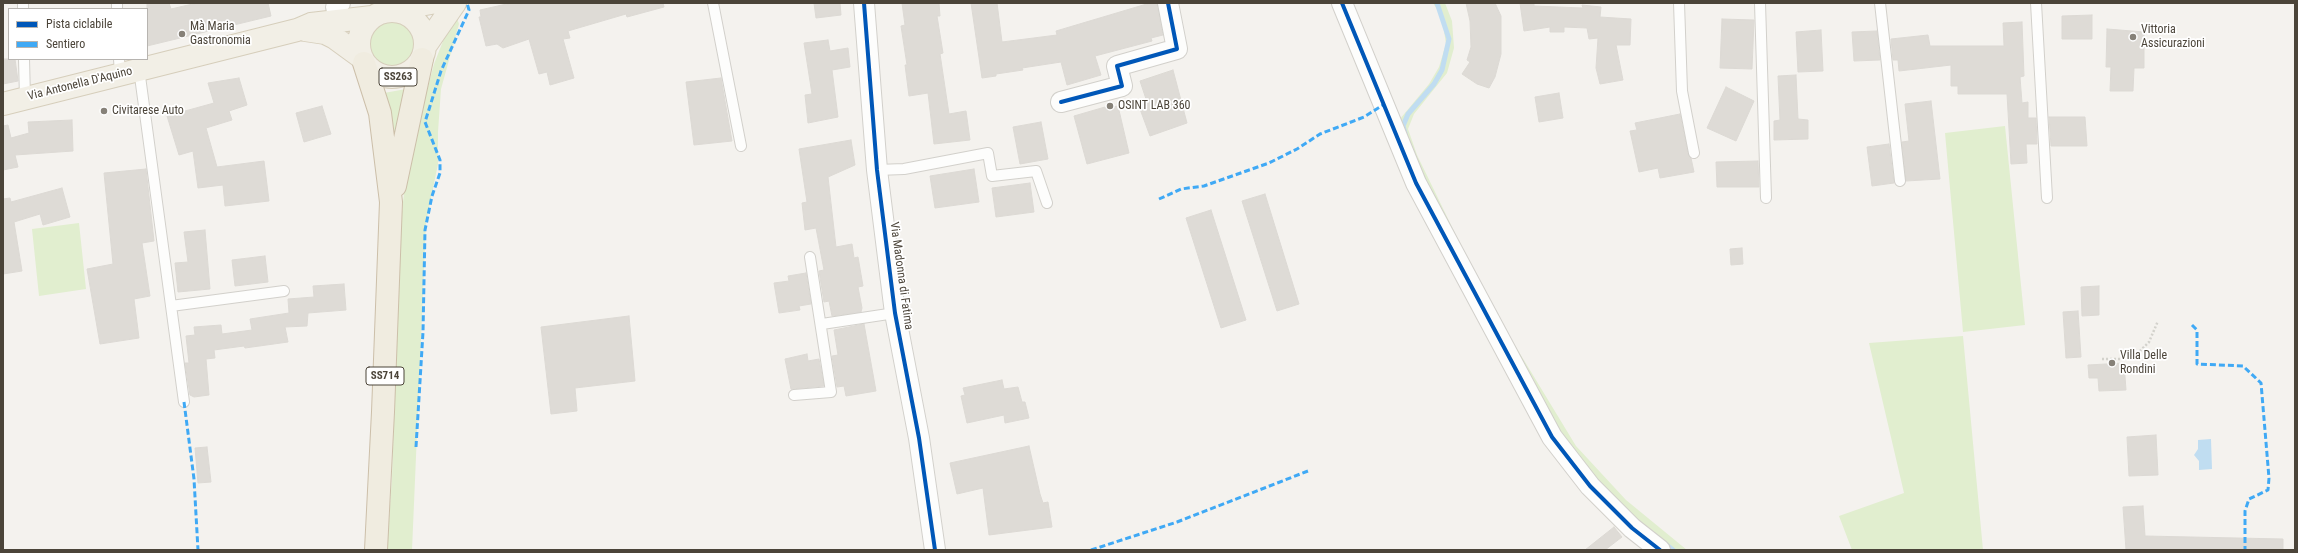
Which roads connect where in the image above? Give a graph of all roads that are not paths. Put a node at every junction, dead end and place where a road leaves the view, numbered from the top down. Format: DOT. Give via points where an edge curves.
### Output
graph roads {
  1 [pos="431,3"];
  2 [pos="455,3"];
  3 [pos="713,3"];
  4 [pos="864,3"];
  5 [pos="1168,3"];
  6 [pos="1342,3"];
  7 [pos="1679,3"];
  8 [pos="1760,3"];
  9 [pos="1880,3"];
  10 [pos="2036,3"];
  11 [pos="393,10"];
  12 [pos="372,17"];
  13 [pos="298,30"];
  14 [pos="424,52"];
  15 [pos="24,60"];
  16 [pos="363,60"];
  17 [pos="126,67"];
  18 [pos="25,98"];
  19 [pos="1061,102"];
  20 [pos="3,104"];
  21 [pos="741,146"];
  22 [pos="1694,153"];
  23 [pos="877,170"];
  24 [pos="1900,181"];
  25 [pos="1766,198"];
  26 [pos="2047,198"];
  27 [pos="391,202"];
  28 [pos="1047,203"];
  29 [pos="810,257"];
  30 [pos="284,291"];
  31 [pos="171,306"];
  32 [pos="895,313"];
  33 [pos="822,324"];
  34 [pos="794,395"];
  35 [pos="184,402"];
  36 [pos="376,550"];
  37 [pos="934,550"];
  38 [pos="1660,550"];
  1 -- 11 [label="main road, SS263"];
  2 -- 14 [label="main road, SS263"];
  3 -- 21 [label="lane"];
  4 -- 23 [label="street, Via Madonna di Fatima"];
  5 -- 19 [label="street" via="1177,49 1116,66 1122,86"];
  6 -- 38 [label="street" via="1416,184 1552,437 1590,486 1632,528"];
  7 -- 22 [label="lane" via="1682,91"];
  8 -- 25 [label="lane"];
  9 -- 24 [label="lane"];
  10 -- 26 [label="lane"];
  11 -- 12 [label="main road, SS263"];
  11 -- 14 [label="main road" via="412,17 424,34"];
  12 -- 13 [label="main road, Via Antonella D'Aquino / SS263" via="311,24"];
  12 -- 16 [label="main road" via="358,41"];
  13 -- 16 [label="main road, Via Antonella D'Aquino / SS263" via="325,33"];
  13 -- 17 [label="main road, Via Antonella D'Aquino / SS263"];
  14 -- 16 [label="main road, SS263" via="409,73 399,77 380,75"];
  14 -- 27 [label="highway, SS714"];
  15 -- 18 [label="lane"];
  16 -- 27 [label="highway, SS714" via="380,113"];
  17 -- 18 [label="main road, Via Antonella D'Aquino / SS263"];
  17 -- 31 [label="lane"];
  18 -- 20 [label="main road, Via Antonella D'Aquino / SS263"];
  23 -- 28 [label="lane" via="904,169 988,153 992,176 1036,172"];
  23 -- 32 [label="street, Via Madonna di Fatima"];
  27 -- 36 [label="highway, SS714" via="384,412"];
  29 -- 33 [label="lane"];
  30 -- 31 [label="lane"];
  31 -- 35 [label="lane"];
  32 -- 33 [label="lane"];
  32 -- 37 [label="street, Via Madonna di Fatima" via="919,438"];
  33 -- 34 [label="lane" via="830,392"];
}
